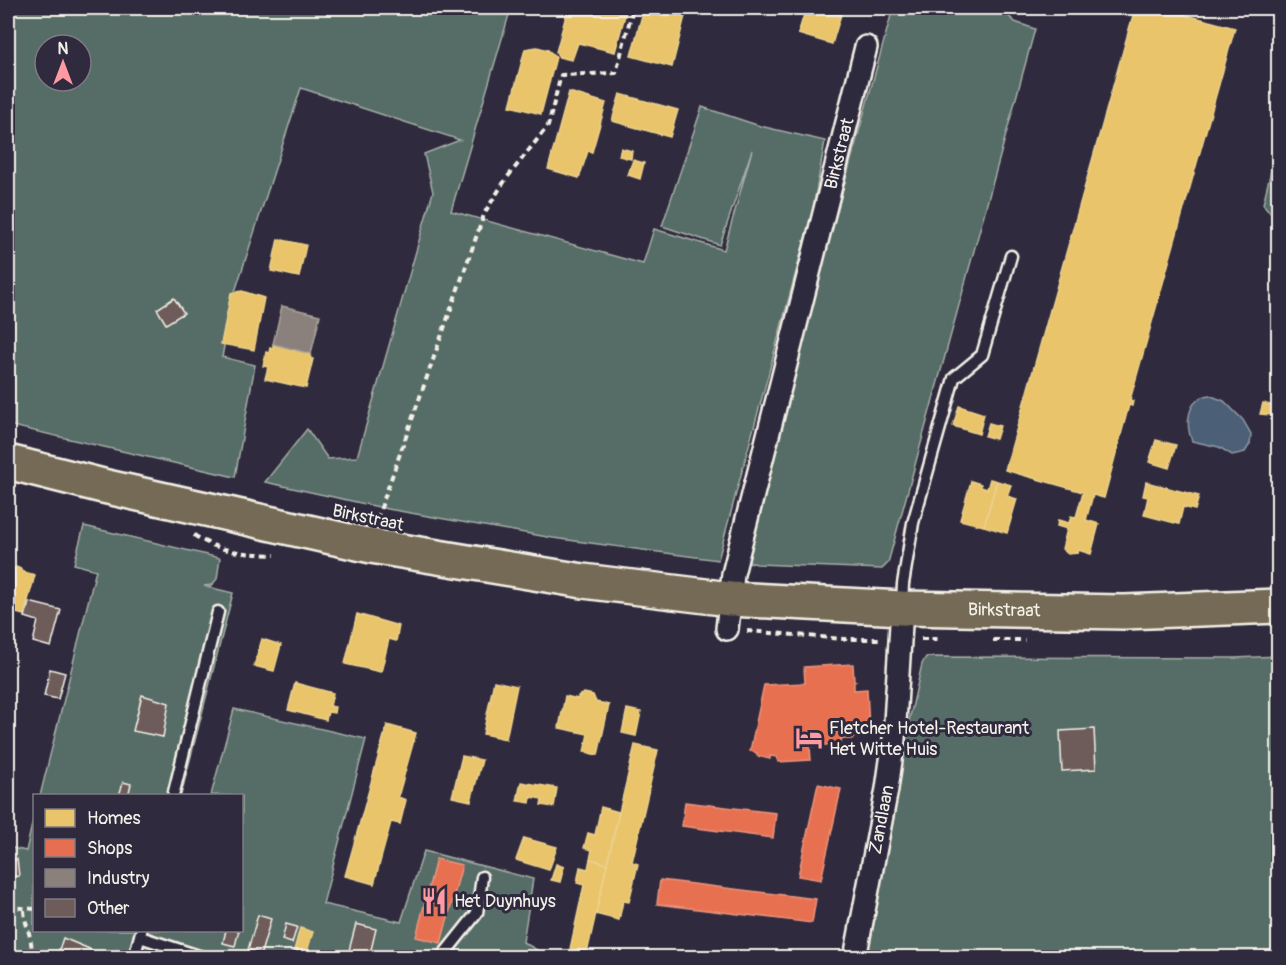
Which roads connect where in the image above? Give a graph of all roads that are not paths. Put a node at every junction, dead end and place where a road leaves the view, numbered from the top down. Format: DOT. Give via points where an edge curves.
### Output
graph roads {
  1 [pos="866,47"];
  2 [pos="1011,256"];
  3 [pos="8,462"];
  4 [pos="1278,606"];
  5 [pos="902,608"];
  6 [pos="218,612"];
  7 [pos="728,614"];
  8 [pos="173,794"];
  9 [pos="482,877"];
  10 [pos="140,933"];
  11 [pos="134,957"];
  12 [pos="205,957"];
  13 [pos="441,957"];
  14 [pos="855,957"];
  1 -- 7 [label="street, Birkstraat" via="733,574"];
  2 -- 5 [label="lane" via="982,355 954,378 914,523"];
  3 -- 7 [label="main road, Birkstraat" via="371,546 583,581"];
  4 -- 5 [label="main road, Birkstraat" via="1124,612"];
  5 -- 7 [label="main road, Birkstraat"];
  5 -- 14 [label="street, Zandlaan" via="894,739"];
  6 -- 8 [label="lane"];
  9 -- 13 [label="lane" via="477,913"];
  10 -- 11 [label="lane"];
  10 -- 12 [label="lane"];
}
